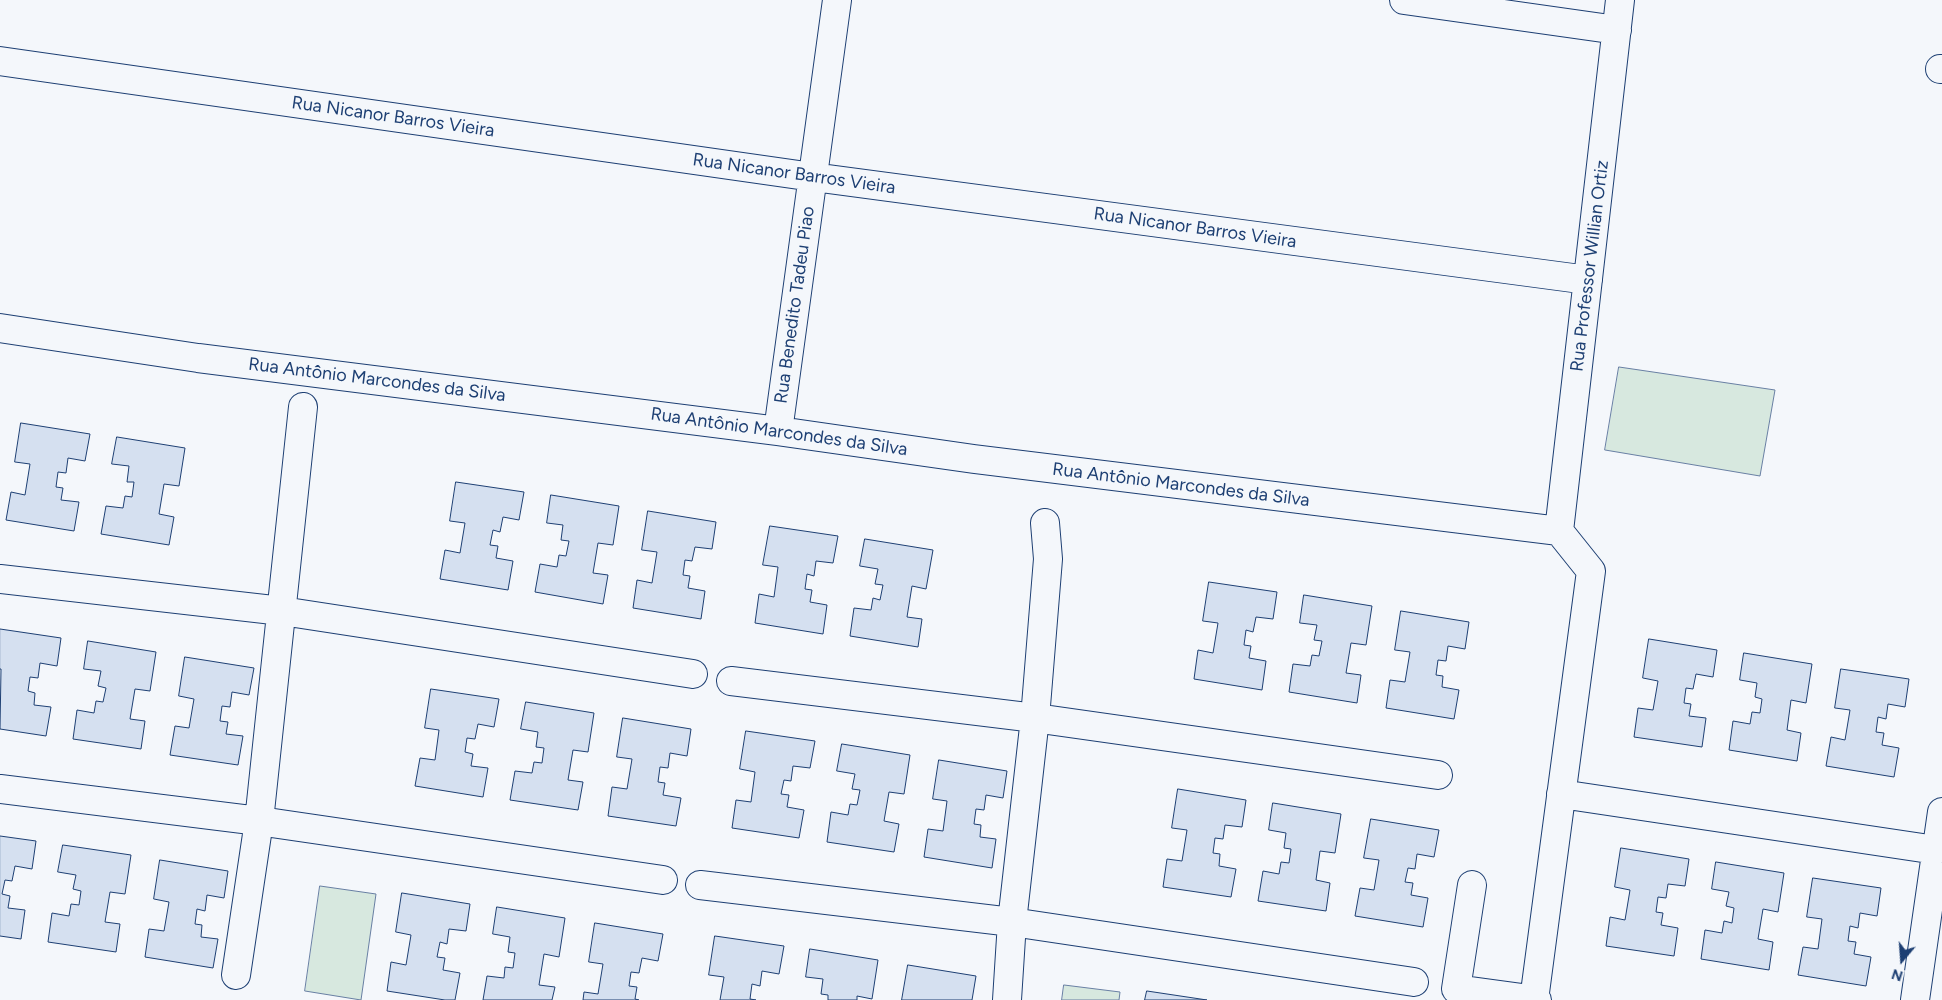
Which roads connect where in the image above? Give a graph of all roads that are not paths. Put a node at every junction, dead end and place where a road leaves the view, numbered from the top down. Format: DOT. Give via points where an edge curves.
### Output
graph roads {
  1 [pos="837,0"];
  2 [pos="1404,0"];
  3 [pos="1620,0"];
  4 [pos="1617,30"];
  5 [pos="0,62"];
  6 [pos="813,177"];
  7 [pos="1588,280"];
  8 [pos="0,328"];
  9 [pos="303,407"];
  10 [pos="778,431"];
  11 [pos="1045,523"];
  12 [pos="1559,531"];
  13 [pos="0,579"];
  14 [pos="282,611"];
  15 [pos="693,674"];
  16 [pos="730,681"];
  17 [pos="1035,718"];
  18 [pos="1438,776"];
  19 [pos="0,789"];
  20 [pos="1561,794"];
  21 [pos="1942,812"];
  22 [pos="259,821"];
  23 [pos="1936,850"];
  24 [pos="663,880"];
  25 [pos="1472,885"];
  26 [pos="700,886"];
  27 [pos="1012,922"];
  28 [pos="236,976"];
  29 [pos="1414,982"];
  30 [pos="1007,1000"];
  31 [pos="1535,1000"];
  32 [pos="1915,1000"];
  1 -- 6 [label="street, Rua Benedito Tadeu Piao"];
  2 -- 4 [label="street"];
  3 -- 4 [label="street, Rua Professor Willian Ortiz"];
  4 -- 7 [label="street, Rua Professor Willian Ortiz"];
  5 -- 6 [label="street, Rua Nicanor Barros Vieira"];
  6 -- 7 [label="street, Rua Nicanor Barros Vieira"];
  6 -- 10 [label="street, Rua Benedito Tadeu Piao"];
  7 -- 12 [label="street, Rua Professor Willian Ortiz"];
  8 -- 10 [label="street, Rua Antônio Marcondes da Silva" via="198,358"];
  9 -- 14 [label="street"];
  10 -- 12 [label="street, Rua Antônio Marcondes da Silva" via="983,460"];
  11 -- 17 [label="street" via="1048,559"];
  12 -- 20 [label="street" via="1591,571"];
  13 -- 14 [label="street"];
  14 -- 15 [label="street"];
  14 -- 22 [label="street"];
  16 -- 17 [label="street"];
  17 -- 18 [label="street"];
  17 -- 27 [label="street"];
  19 -- 22 [label="street"];
  20 -- 23 [label="street"];
  20 -- 31 [label="street"];
  21 -- 23 [label="street"];
  22 -- 24 [label="street"];
  22 -- 28 [label="street"];
  23 -- 32 [label="street"];
  25 -- 31 [label="street" via="1456,989"];
  26 -- 27 [label="street"];
  27 -- 29 [label="street"];
  27 -- 30 [label="street"];
}
